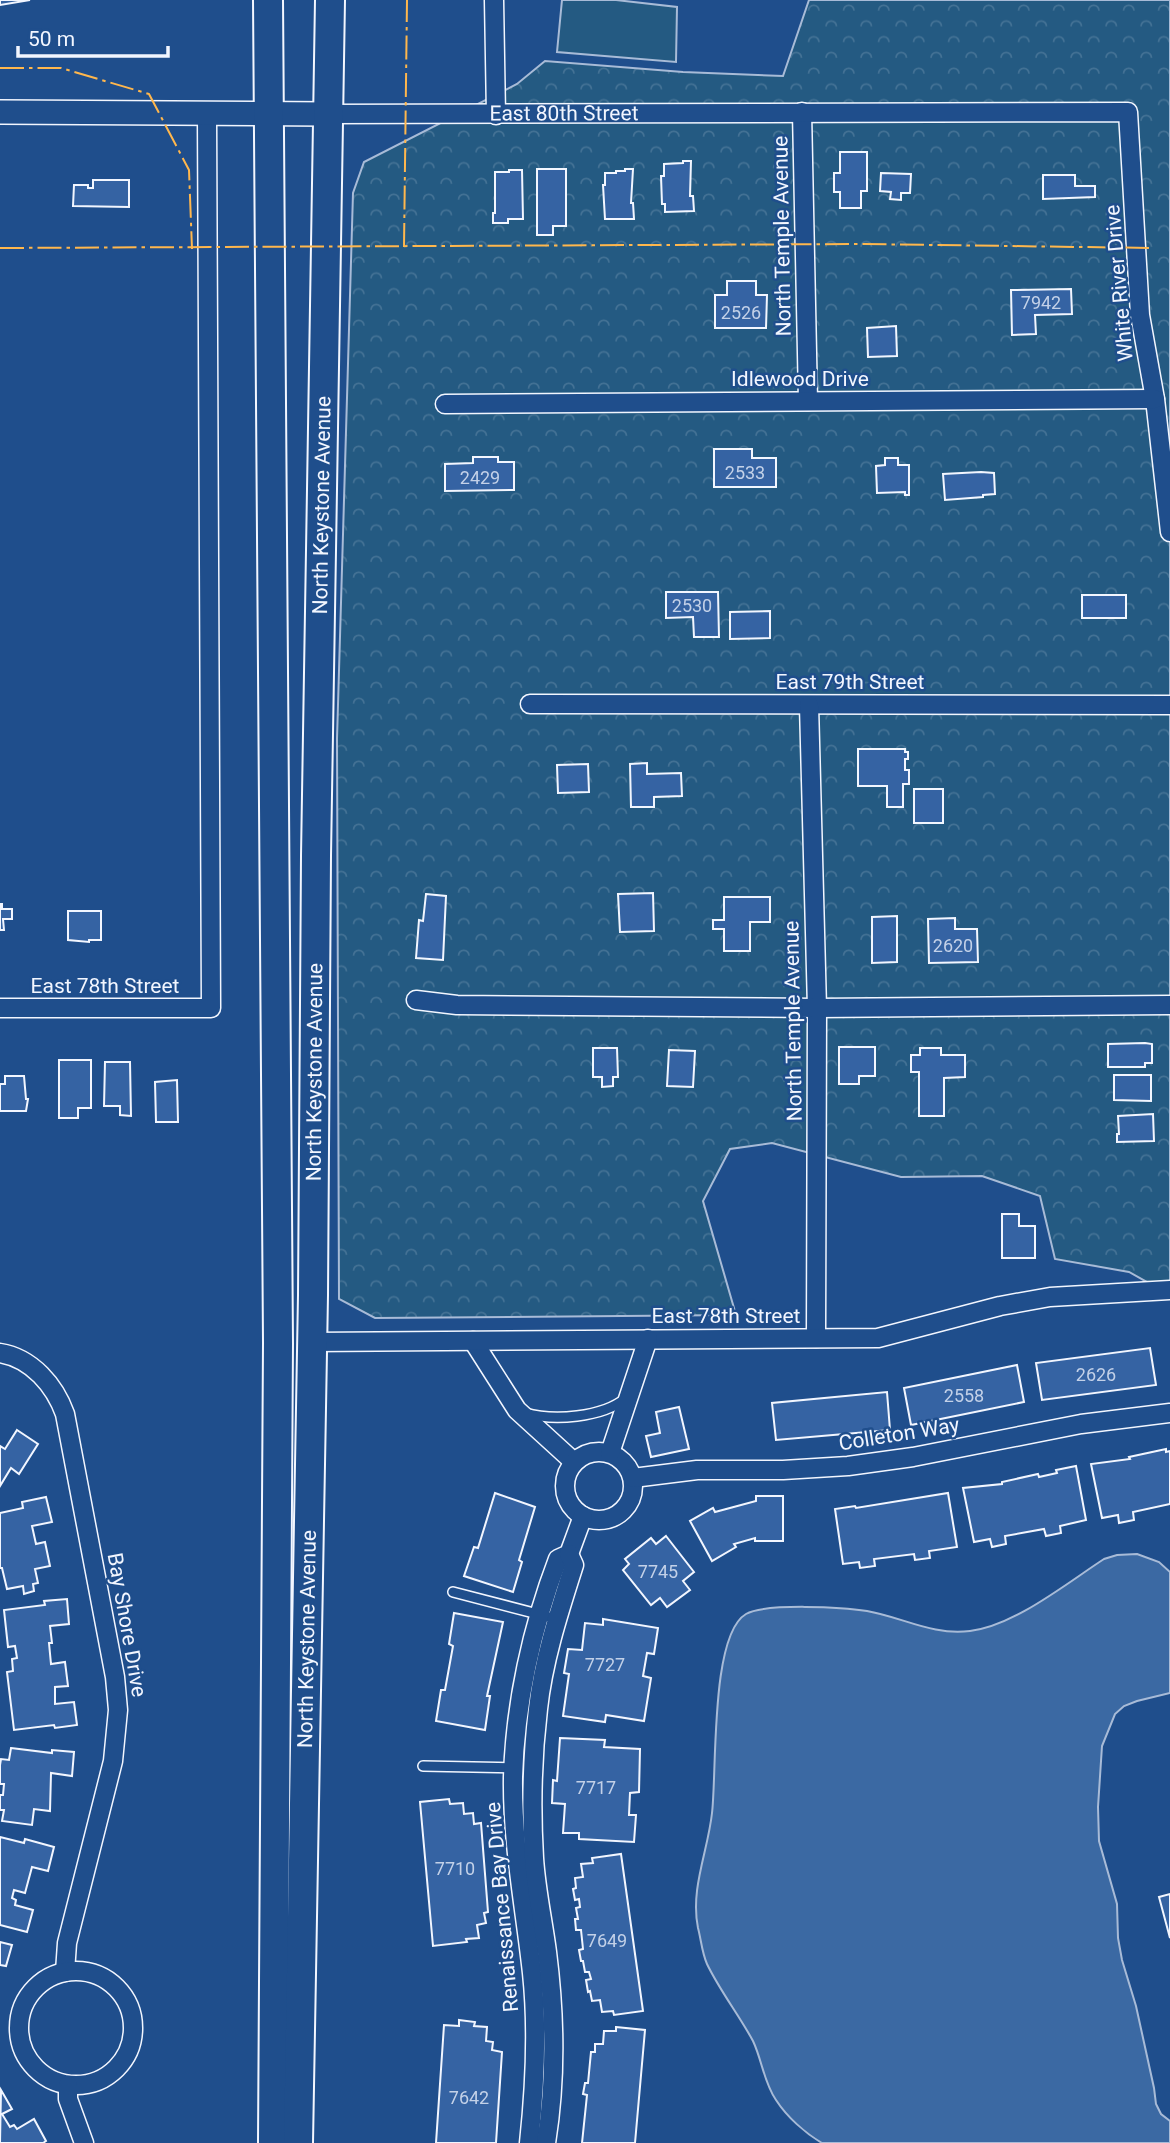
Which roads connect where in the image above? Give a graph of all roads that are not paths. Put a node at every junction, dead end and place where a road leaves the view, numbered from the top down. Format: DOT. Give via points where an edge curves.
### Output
graph roads {
  1 [pos="268,0"];
  2 [pos="330,0"];
  3 [pos="494,0"];
  4 [pos="0,112"];
  5 [pos="802,112"];
  6 [pos="1128,112"];
  7 [pos="269,114"];
  8 [pos="328,114"];
  9 [pos="207,115"];
  10 [pos="496,115"];
  11 [pos="1155,399"];
  12 [pos="808,401"];
  13 [pos="445,404"];
  14 [pos="1170,532"];
  15 [pos="530,704"];
  16 [pos="809,705"];
  17 [pos="1170,705"];
  18 [pos="416,1000"];
  19 [pos="1170,1005"];
  20 [pos="0,1008"];
  21 [pos="817,1008"];
  22 [pos="1170,1290"];
  23 [pos="816,1338"];
  24 [pos="648,1339"];
  25 [pos="473,1341"];
  26 [pos="295,1343"];
  27 [pos="0,1353"];
  28 [pos="631,1393"];
  29 [pos="520,1412"];
  30 [pos="1170,1413"];
  31 [pos="611,1454"];
  32 [pos="574,1462"];
  33 [pos="632,1478"];
  34 [pos="583,1516"];
  35 [pos="453,1592"];
  36 [pos="548,1617"];
  37 [pos="424,1766"];
  38 [pos="514,1768"];
  39 [pos="533,1768"];
  40 [pos="65,1972"];
  41 [pos="68,2085"];
  42 [pos="84,2143"];
  43 [pos="272,2143"];
  44 [pos="298,2143"];
  45 [pos="529,2143"];
  46 [pos="546,2143"];
  1 -- 7 [label="main road, North Keystone Avenue"];
  2 -- 8 [label="main road, North Keystone Avenue"];
  3 -- 10 [label="street"];
  4 -- 9 [label="street, East 80th Street"];
  5 -- 6 [label="street, East 80th Street"];
  5 -- 10 [label="street, East 80th Street"];
  5 -- 12 [label="street, North Temple Avenue"];
  6 -- 11 [label="street, White River Drive" via="1140,315"];
  7 -- 8 [label="street, East 80th Street"];
  7 -- 9 [label="street, East 80th Street"];
  7 -- 26 [label="main road, North Keystone Avenue"];
  8 -- 10 [label="street, East 80th Street"];
  8 -- 26 [label="main road, North Keystone Avenue" via="316,843"];
  9 -- 20 [label="street, East 78th Street" via="211,1008"];
  11 -- 12 [label="street, Idlewood Drive"];
  11 -- 14 [label="street, White River Drive"];
  12 -- 13 [label="street, Idlewood Drive"];
  15 -- 16 [label="street, East 79th Street"];
  16 -- 17 [label="street, East 79th Street"];
  16 -- 21 [label="street, North Temple Avenue"];
  18 -- 21 [label="street" via="457,1005"];
  19 -- 21 [label="street"];
  21 -- 23 [label="street, North Temple Avenue"];
  22 -- 23 [label="street, East 78th Street" via="1050,1297 892,1335"];
  23 -- 24 [label="street, East 78th Street"];
  24 -- 25 [label="street, East 78th Street"];
  24 -- 28 [label="street"];
  25 -- 26 [label="street, East 78th Street"];
  25 -- 29 [label="street"];
  26 -- 43 [label="main road, North Keystone Avenue"];
  26 -- 44 [label="main road, North Keystone Avenue"];
  27 -- 40 [label="street, Bay Shore Drive" via="40,1374 58,1396 65,1414 115,1677 114,1752 67,1943"];
  28 -- 29 [label="lane" via="621,1402 581,1415 553,1418"];
  28 -- 31 [label="street"];
  29 -- 32 [label="street"];
  30 -- 33 [label="street, Colleton Way" via="1081,1424 860,1464 783,1471 682,1471"];
  31 -- 32 [label="street" via="594,1452"];
  31 -- 33 [label="street" via="626,1464"];
  32 -- 34 [label="street" via="565,1488 568,1502"];
  33 -- 34 [label="street" via="633,1494 618,1515 603,1521"];
  34 -- 36 [label="street, Renaissance Bay Drive" via="569,1554 574,1565"];
  35 -- 36 [label="lane"];
  36 -- 38 [label="street, Renaissance Bay Drive" via="519,1709"];
  36 -- 39 [label="street, Renaissance Bay Drive"];
  37 -- 38 [label="lane"];
  38 -- 39 [label="lane"];
  38 -- 45 [label="street, Renaissance Bay Drive" via="517,1864 536,2033"];
  39 -- 46 [label="street, Renaissance Bay Drive" via="534,1861 553,2032"];
  40 -- 41 [label="street" via="34,1989 21,2012 19,2030 22,2048 37,2069"];
  40 -- 41 [label="street" via="92,1973 116,1986 128,2003 134,2029 126,2056 113,2071 96,2082"];
  41 -- 42 [label="street" via="68,2099"];
}
